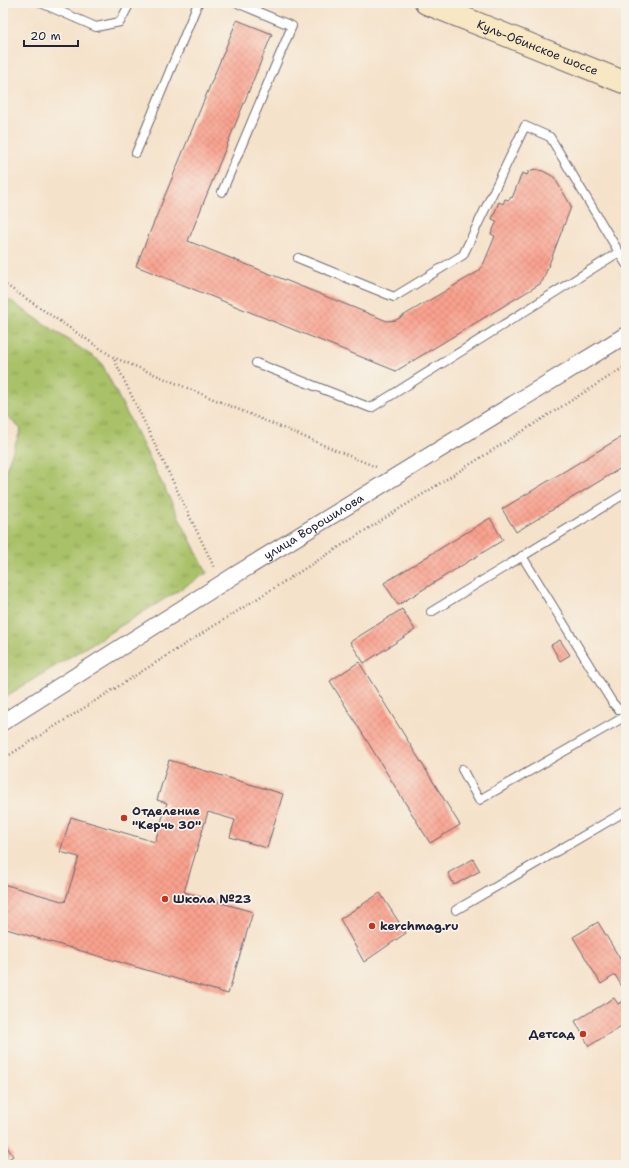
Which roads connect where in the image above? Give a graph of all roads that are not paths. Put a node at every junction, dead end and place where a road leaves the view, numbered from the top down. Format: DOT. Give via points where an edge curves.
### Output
graph roads {
  1 [pos="41,3"];
  2 [pos="130,3"];
  3 [pos="198,3"];
  4 [pos="237,3"];
  5 [pos="426,3"];
  6 [pos="626,84"];
  7 [pos="136,153"];
  8 [pos="222,192"];
  9 [pos="619,252"];
  10 [pos="298,258"];
  11 [pos="626,264"];
  12 [pos="626,335"];
  13 [pos="256,363"];
  14 [pos="626,493"];
  15 [pos="522,556"];
  16 [pos="431,612"];
  17 [pos="626,710"];
  18 [pos="626,716"];
  19 [pos="3,722"];
  20 [pos="462,769"];
  21 [pos="626,810"];
  22 [pos="456,910"];
  1 -- 2 [label="lane" via="96,28 120,22"];
  3 -- 7 [label="lane"];
  4 -- 8 [label="lane" via="292,26"];
  5 -- 6 [label="main road, Куль-Обинское шоссе"];
  9 -- 10 [label="lane" via="550,137 525,126 463,255 394,297"];
  9 -- 11 [label="lane"];
  9 -- 13 [label="lane" via="372,408"];
  12 -- 19 [label="street, улица Ворошилова"];
  14 -- 15 [label="lane"];
  15 -- 16 [label="lane"];
  15 -- 17 [label="lane" via="612,702 618,709"];
  18 -- 20 [label="lane" via="479,800"];
  21 -- 22 [label="lane"];
}
